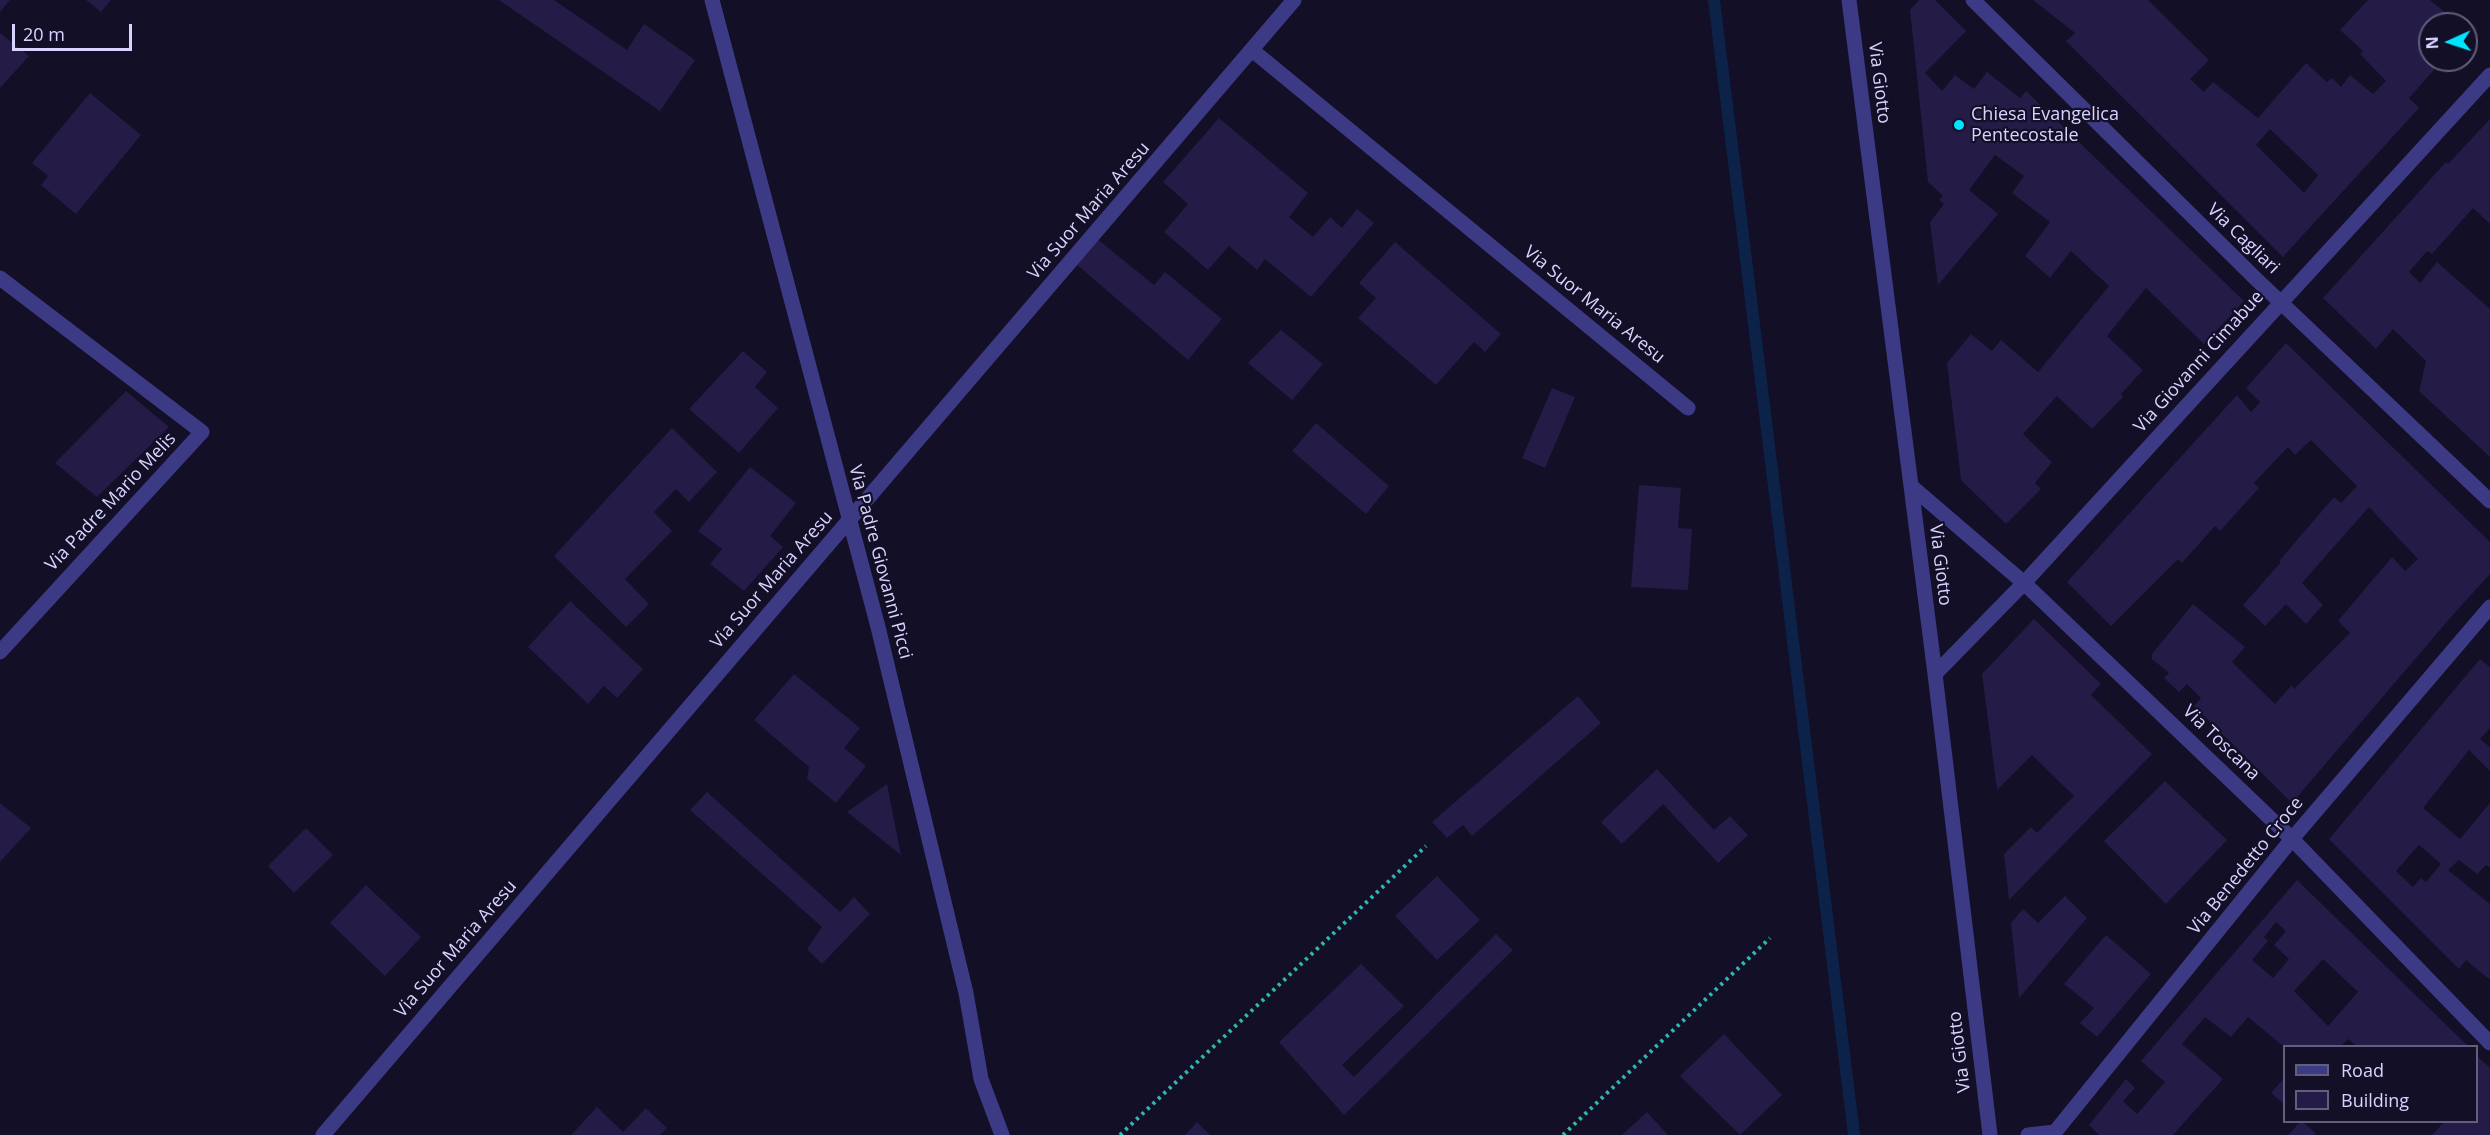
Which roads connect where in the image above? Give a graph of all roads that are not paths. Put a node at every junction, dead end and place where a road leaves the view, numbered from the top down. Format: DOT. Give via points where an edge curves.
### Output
graph roads {
  1 [pos="712,0"];
  2 [pos="1294,0"];
  3 [pos="1849,0"];
  4 [pos="1973,0"];
  5 [pos="1252,50"];
  6 [pos="2490,75"];
  7 [pos="0,278"];
  8 [pos="2280,302"];
  9 [pos="1688,408"];
  10 [pos="1911,486"];
  11 [pos="2490,501"];
  12 [pos="849,520"];
  13 [pos="2024,583"];
  14 [pos="2490,607"];
  15 [pos="0,652"];
  16 [pos="1935,675"];
  17 [pos="2292,839"];
  18 [pos="2490,1043"];
  19 [pos="2057,1134"];
  20 [pos="323,1135"];
  21 [pos="1002,1135"];
  22 [pos="1990,1135"];
  23 [pos="2028,1135"];
  1 -- 12 [label="street, Via Padre Giovanni Picci"];
  2 -- 5 [label="street, Via Suor Maria Aresu"];
  3 -- 10 [label="street, Via Giotto"];
  4 -- 8 [label="street, Via Cagliari"];
  5 -- 9 [label="street, Via Suor Maria Aresu"];
  5 -- 12 [label="street, Via Suor Maria Aresu"];
  6 -- 8 [label="street, Via Giovanni Cimabue"];
  7 -- 15 [label="street, Via Padre Mario Melis" via="202,432"];
  8 -- 11 [label="street, Via Cagliari"];
  8 -- 13 [label="street, Via Giovanni Cimabue"];
  10 -- 13 [label="street, Via Toscana"];
  10 -- 16 [label="street, Via Giotto"];
  12 -- 20 [label="street, Via Suor Maria Aresu"];
  12 -- 21 [label="street, Via Padre Giovanni Picci" via="966,993 981,1079"];
  13 -- 16 [label="street, Via Giovanni Cimabue"];
  13 -- 17 [label="street, Via Toscana"];
  14 -- 17 [label="street, Via Benedetto Croce"];
  16 -- 22 [label="street, Via Giotto"];
  17 -- 18 [label="street, Via Toscana"];
  17 -- 19 [label="street, Via Benedetto Croce"];
  19 -- 23 [label="street, Via Benedetto Croce"];
}
